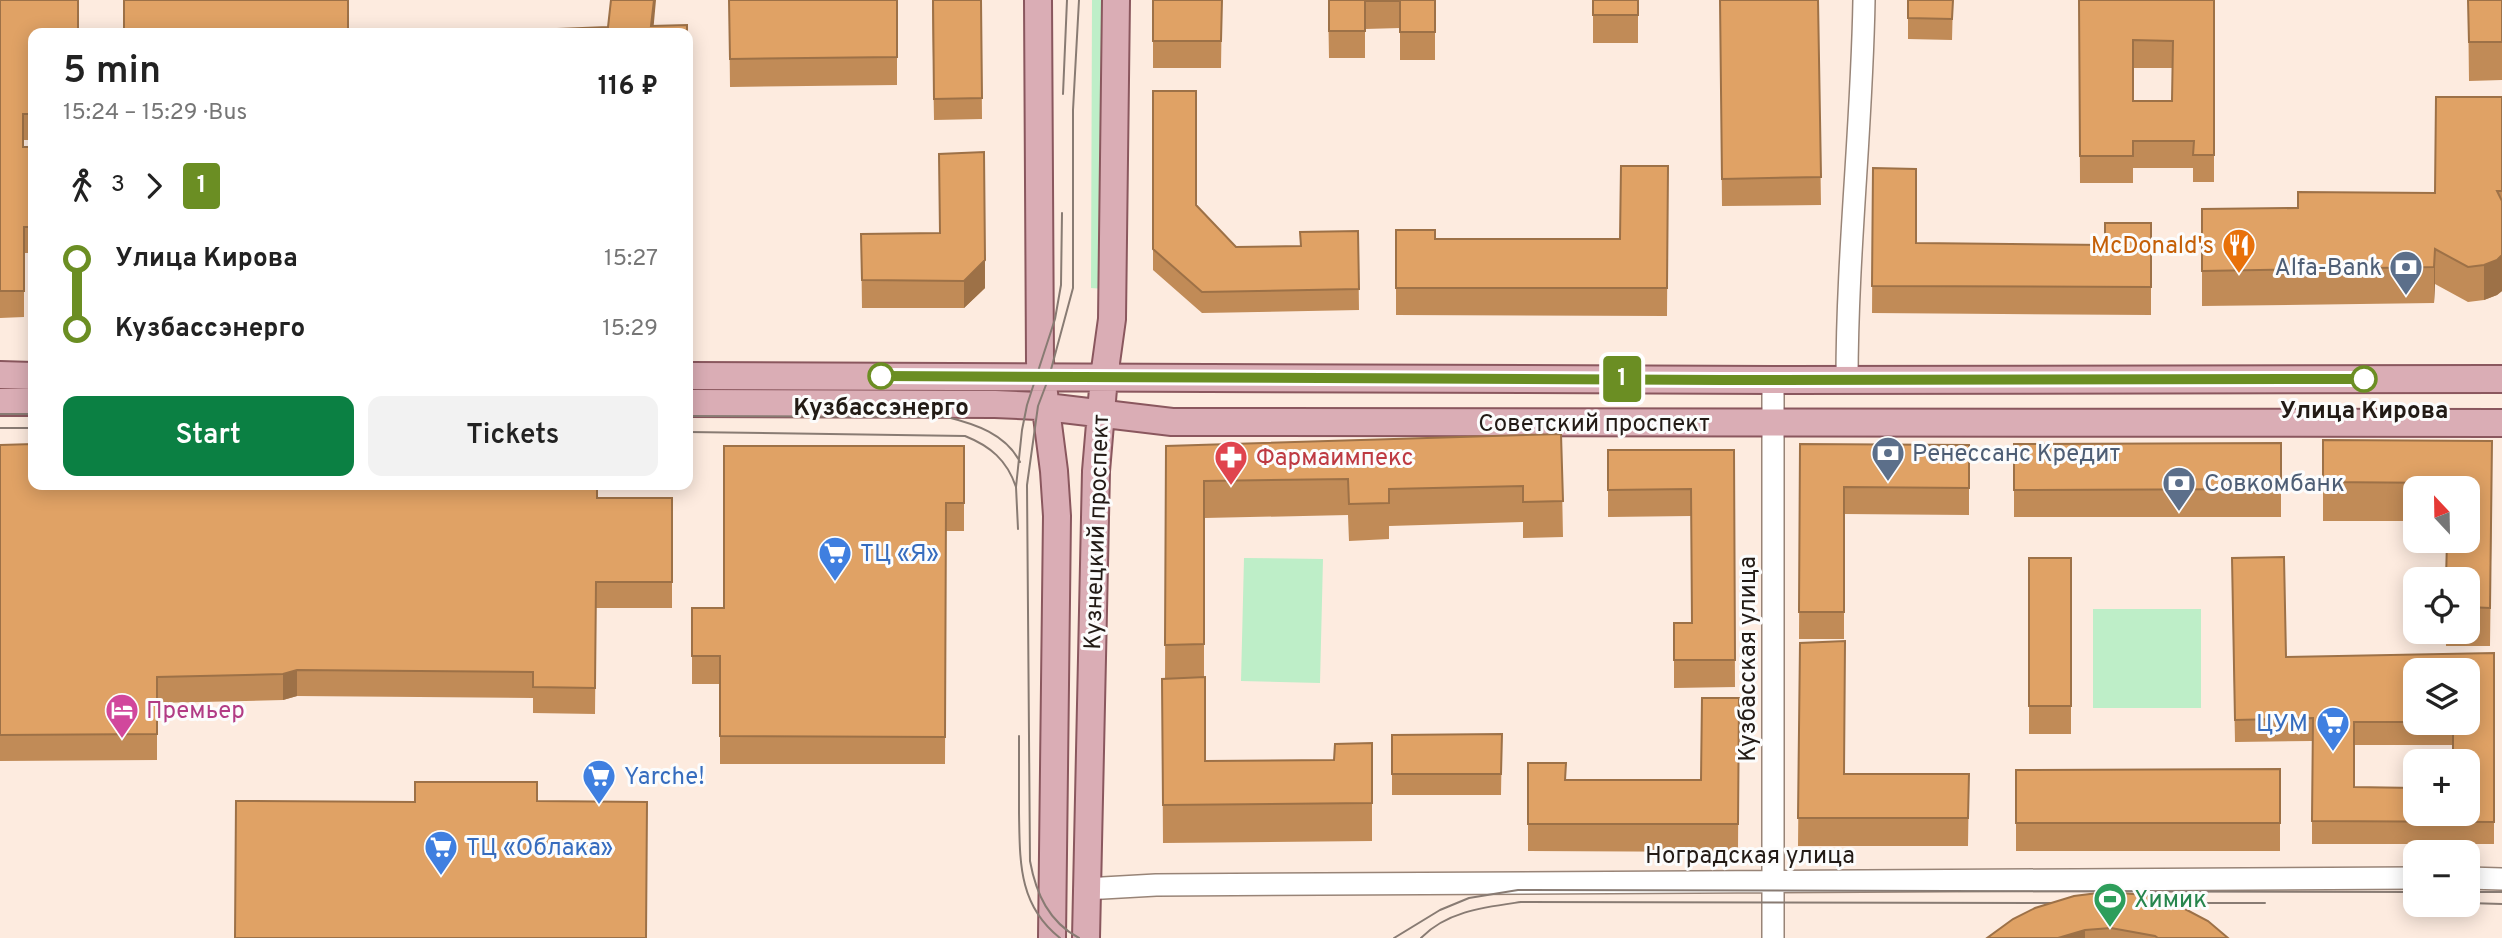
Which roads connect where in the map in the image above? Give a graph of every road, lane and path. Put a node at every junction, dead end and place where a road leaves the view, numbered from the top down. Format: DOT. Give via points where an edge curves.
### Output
graph roads {
  1 [pos="1038,0"];
  2 [pos="1116,0"];
  3 [pos="1864,0"];
  4 [pos="0,375"];
  5 [pos="28,376"];
  6 [pos="693,376"];
  7 [pos="1042,377"];
  8 [pos="1104,377"];
  9 [pos="2502,379"];
  10 [pos="1773,380"];
  11 [pos="1847,380"];
  12 [pos="0,402"];
  13 [pos="28,402"];
  14 [pos="693,403"];
  15 [pos="1047,407"];
  16 [pos="1100,414"];
  17 [pos="1774,424"];
  18 [pos="2502,424"];
  19 [pos="2403,878"];
  20 [pos="2480,878"];
  21 [pos="2502,879"];
  22 [pos="1773,881"];
  23 [pos="1085,888"];
  24 [pos="1052,938"];
  25 [pos="1086,938"];
  26 [pos="1773,938"];
  1 -- 7 [label="main road, Кузнецкий проспект"];
  2 -- 8 [label="main road, Кузнецкий проспект" via="1112,319"];
  3 -- 11 [label="street"];
  4 -- 5 [label="main road"];
  6 -- 7 [label="main road, Советский проспект"];
  7 -- 8 [label="main road, Советский проспект"];
  7 -- 15 [label="main road, Кузнецкий проспект"];
  8 -- 10 [label="main road, Советский проспект"];
  8 -- 16 [label="main road, Кузнецкий проспект"];
  9 -- 11 [label="main road, Советский проспект"];
  10 -- 11 [label="main road, Советский проспект"];
  10 -- 17 [label="street, Кузбасская улица"];
  12 -- 13 [label="main road"];
  14 -- 15 [label="main road, Советский проспект"];
  15 -- 16 [label="main road, Советский проспект"];
  15 -- 24 [label="main road, Кузнецкий проспект" via="1057,516"];
  16 -- 17 [label="main road, Советский проспект" via="1172,422"];
  16 -- 23 [label="main road, Кузнецкий проспект"];
  17 -- 18 [label="main road, Советский проспект"];
  17 -- 22 [label="street, Кузбасская улица"];
  19 -- 22 [label="street, Ноградская улица"];
  20 -- 21 [label="street"];
  22 -- 23 [label="street, Ноградская улица"];
  22 -- 26 [label="street, Кузбасская улица"];
  23 -- 25 [label="main road, Кузнецкий проспект"];
}
